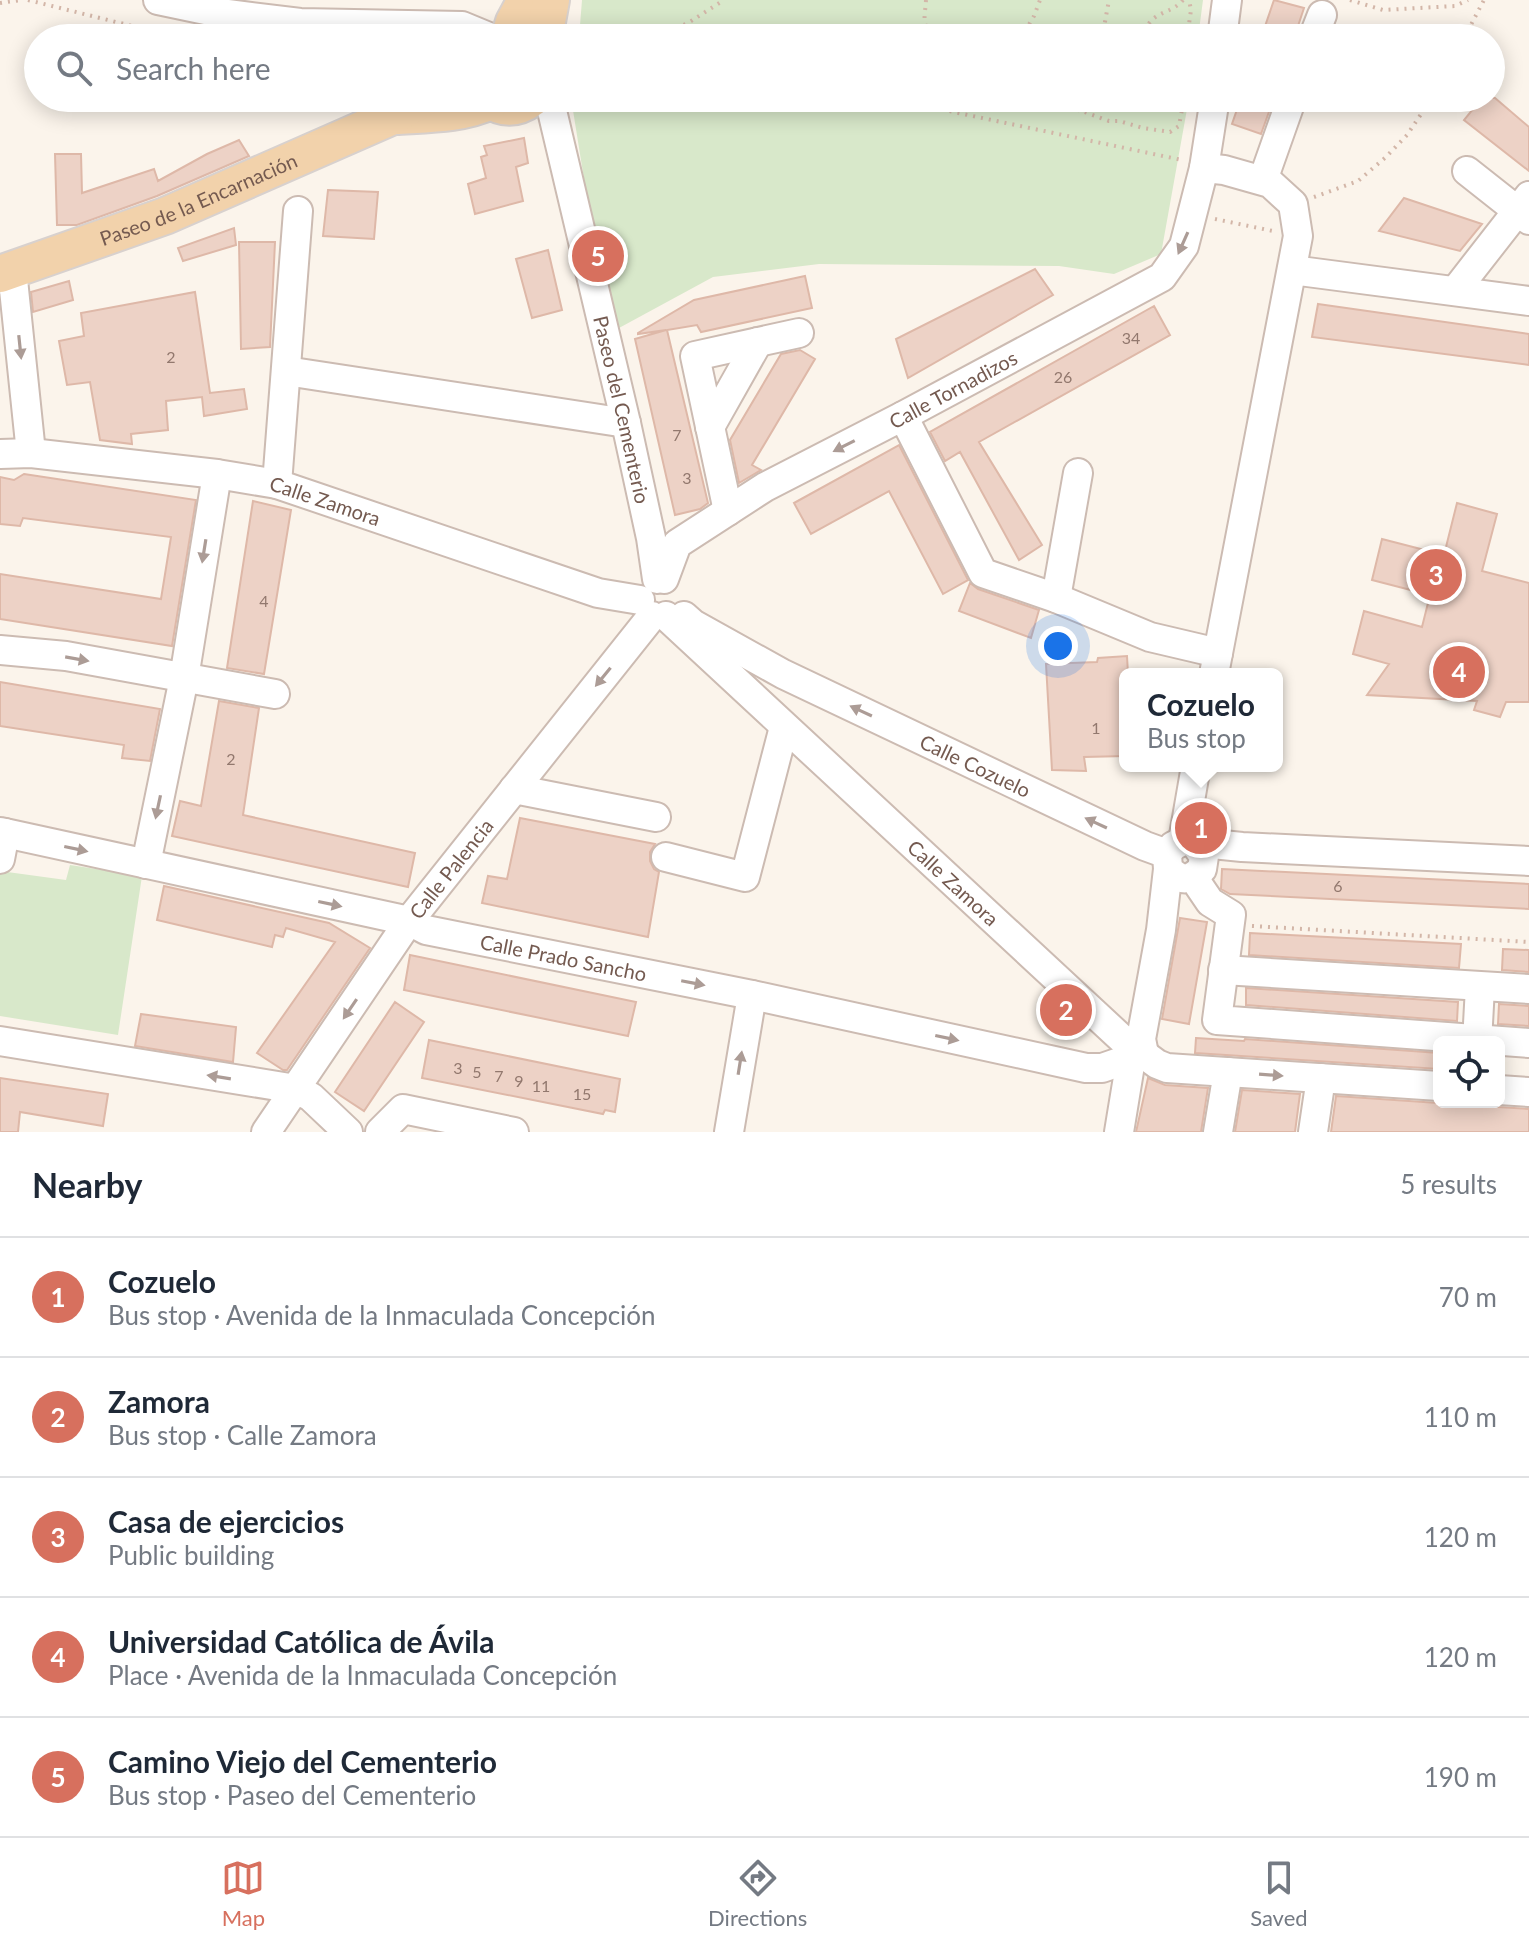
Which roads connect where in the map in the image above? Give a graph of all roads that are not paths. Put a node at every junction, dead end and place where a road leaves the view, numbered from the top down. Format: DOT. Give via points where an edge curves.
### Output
graph roads {
  1 [pos="158,0"];
  2 [pos="526,0"];
  3 [pos="551,0"];
  4 [pos="1227,0"];
  5 [pos="315,24"];
  6 [pos="513,24"];
  7 [pos="547,24"];
  8 [pos="1224,24"];
  9 [pos="400,112"];
  10 [pos="460,112"];
  11 [pos="527,112"];
  12 [pos="1211,112"];
  13 [pos="1287,112"];
  14 [pos="393,116"];
  15 [pos="1194,164"];
  16 [pos="1467,171"];
  17 [pos="1263,180"];
  18 [pos="1525,209"];
  19 [pos="298,211"];
  20 [pos="1292,270"];
  21 [pos="6,272"];
  22 [pos="1455,291"];
  23 [pos="1529,301"];
  24 [pos="799,333"];
  25 [pos="758,342"];
  26 [pos="286,371"];
  27 [pos="903,416"];
  28 [pos="626,423"];
  29 [pos="710,427"];
  30 [pos="31,453"];
  31 [pos="0,454"];
  32 [pos="1078,473"];
  33 [pos="217,474"];
  34 [pos="277,484"];
  35 [pos="728,511"];
  36 [pos="1056,598"];
  37 [pos="659,600"];
  38 [pos="0,650"];
  39 [pos="1216,663"];
  40 [pos="783,674"];
  41 [pos="184,678"];
  42 [pos="275,694"];
  43 [pos="758,703"];
  44 [pos="784,727"];
  45 [pos="1195,772"];
  46 [pos="514,789"];
  47 [pos="656,817"];
  48 [pos="2,842"];
  49 [pos="666,857"];
  50 [pos="1185,860"];
  51 [pos="1529,861"];
  52 [pos="146,864"];
  53 [pos="409,921"];
  54 [pos="1223,970"];
  55 [pos="1480,987"];
  56 [pos="1529,989"];
  57 [pos="752,995"];
  58 [pos="1477,1036"];
  59 [pos="1433,1037"];
  60 [pos="0,1041"];
  61 [pos="1505,1042"];
  62 [pos="1529,1043"];
  63 [pos="1133,1047"];
  64 [pos="1228,1072"];
  65 [pos="1321,1078"];
  66 [pos="1433,1086"];
  67 [pos="296,1089"];
  68 [pos="1505,1090"];
  69 [pos="1529,1092"];
  70 [pos="266,1132"];
  71 [pos="348,1132"];
  72 [pos="380,1132"];
  73 [pos="514,1132"];
  74 [pos="729,1132"];
  75 [pos="1119,1132"];
  76 [pos="1218,1132"];
  77 [pos="1313,1132"];
  1 -- 5 [label="street"];
  2 -- 6 [label="main road"];
  3 -- 7 [label="main road"];
  4 -- 8 [label="street"];
  9 -- 14 [label="main road, Paseo de la Encarnación"];
  10 -- 14 [label="main road, Paseo de la Encarnación"];
  11 -- 28 [label="street, Paseo del Cementerio" via="561,147"];
  12 -- 15 [label="street, Calle Tornadizos"];
  13 -- 17 [label="street"];
  14 -- 21 [label="main road, Paseo de la Encarnación" via="165,216"];
  15 -- 17 [label="street"];
  15 -- 27 [label="street, Calle Tornadizos, one-way" via="1192,215 1184,246 1162,277"];
  16 -- 18 [label="street"];
  17 -- 20 [label="street" via="1293,204 1298,236"];
  18 -- 22 [label="street"];
  19 -- 26 [label="street"];
  20 -- 22 [label="street"];
  20 -- 39 [label="street"];
  21 -- 30 [label="street, one-way"];
  22 -- 23 [label="street"];
  24 -- 25 [label="street"];
  25 -- 29 [label="street"];
  25 -- 29 [label="street" via="695,356"];
  26 -- 28 [label="street"];
  26 -- 34 [label="street"];
  27 -- 35 [label="street, Calle Tornadizos, one-way"];
  27 -- 36 [label="street" via="983,573"];
  28 -- 37 [label="street, Paseo del Cementerio"];
  29 -- 35 [label="street"];
  30 -- 31 [label="street, Calle Zamora"];
  30 -- 33 [label="street, Calle Zamora"];
  32 -- 36 [label="street"];
  33 -- 34 [label="street, Calle Zamora"];
  33 -- 41 [label="street, one-way"];
  34 -- 37 [label="street, Calle Zamora" via="598,593"];
  35 -- 37 [label="street, Calle Tornadizos" via="677,544"];
  36 -- 39 [label="street"];
  37 -- 40 [label="street, Calle Cozuelo"];
  37 -- 43 [label="street, Calle Zamora"];
  37 -- 46 [label="street, Calle Palencia, one-way"];
  38 -- 41 [label="street, one-way"];
  40 -- 43 [label="street"];
  50 -- 40 [label="street, Calle Cozuelo, one-way" via="1145,846"];
  41 -- 42 [label="street"];
  41 -- 52 [label="street, one-way"];
  43 -- 44 [label="street, Calle Zamora"];
  44 -- 49 [label="street" via="745,877"];
  44 -- 63 [label="street, Calle Zamora"];
  45 -- 50 [label="street"];
  46 -- 47 [label="street"];
  46 -- 53 [label="street, Calle Palencia"];
  48 -- 52 [label="street, Calle Prado Sancho, one-way"];
  50 -- 51 [label="street" via="1242,847"];
  50 -- 54 [label="street" via="1210,902 1231,915"];
  50 -- 63 [label="street" via="1161,930"];
  52 -- 53 [label="street, Calle Prado Sancho, one-way"];
  53 -- 57 [label="street, Calle Prado Sancho, one-way" via="426,930"];
  53 -- 67 [label="street, Calle Palencia, one-way"];
  54 -- 55 [label="street"];
  54 -- 59 [label="street" via="1217,1020"];
  55 -- 56 [label="street"];
  55 -- 58 [label="street"];
  57 -- 63 [label="street, Calle Prado Sancho, one-way" via="1086,1068 1102,1068"];
  74 -- 57 [label="street, one-way"];
  67 -- 60 [label="street, one-way"];
  61 -- 62 [label="street"];
  63 -- 64 [label="street, Calle Zamora" via="1167,1068"];
  63 -- 75 [label="street"];
  64 -- 65 [label="street, Calle Zamora, one-way"];
  64 -- 76 [label="street"];
  65 -- 66 [label="street, Calle Zamora"];
  65 -- 77 [label="street"];
  67 -- 70 [label="street, Calle Palencia"];
  67 -- 71 [label="street"];
  68 -- 69 [label="street"];
  72 -- 73 [label="street" via="403,1109"];
}
